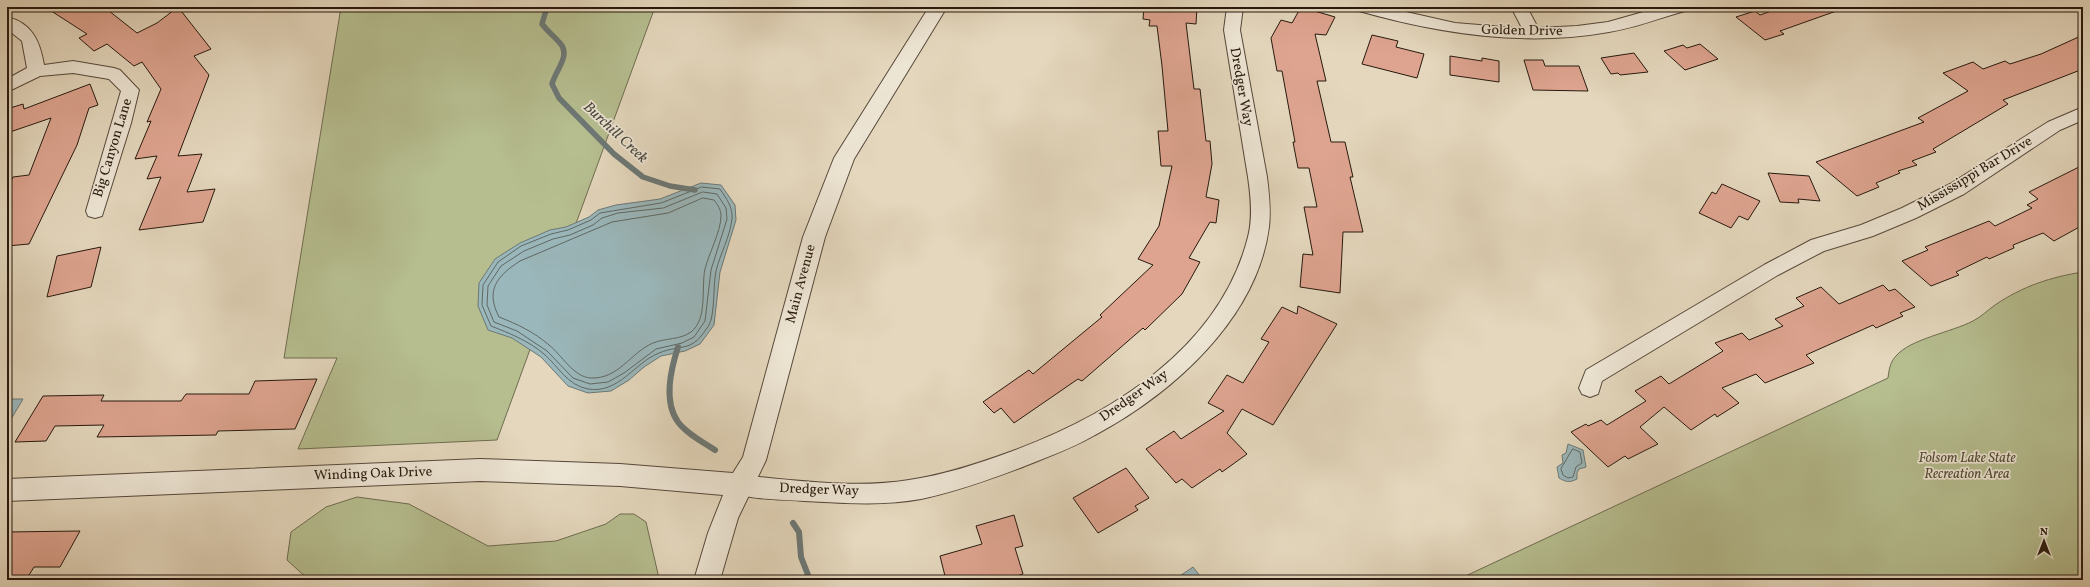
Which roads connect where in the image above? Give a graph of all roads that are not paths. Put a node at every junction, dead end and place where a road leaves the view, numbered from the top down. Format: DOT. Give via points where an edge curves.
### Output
graph roads {
  1 [pos="938,7"];
  2 [pos="1235,7"];
  3 [pos="1365,7"];
  4 [pos="1519,7"];
  5 [pos="1679,7"];
  6 [pos="7,22"];
  7 [pos="1533,34"];
  8 [pos="36,71"];
  9 [pos="7,86"];
  10 [pos="2083,113"];
  11 [pos="95,211"];
  12 [pos="1590,388"];
  13 [pos="738,485"];
  14 [pos="7,490"];
  15 [pos="707,580"];
  1 -- 13 [label="street, Main Avenue" via="844,158 814,237 754,460"];
  2 -- 13 [label="street, Dredger Way" via="1232,30 1257,174 1261,214 1259,236 1238,292 1220,320 1195,348 1158,383 1114,413 1054,445 984,471 895,492 825,492"];
  3 -- 7 [label="street, Golden Drive" via="1442,26"];
  4 -- 7 [label="street"];
  5 -- 7 [label="street, Golden Drive" via="1609,27"];
  6 -- 8 [label="street" via="19,28 30,39"];
  8 -- 9 [label="street"];
  8 -- 11 [label="street, Big Canyon Lane" via="73,68 114,74 130,90"];
  10 -- 12 [label="street, Mississippi Bar Drive" via="2054,126 1957,188 1910,213 1866,231 1818,246 1771,270 1593,376"];
  13 -- 14 [label="street, Winding Oak Drive" via="620,475 480,470"];
  13 -- 15 [label="street, Main Avenue" via="723,522"];
}
